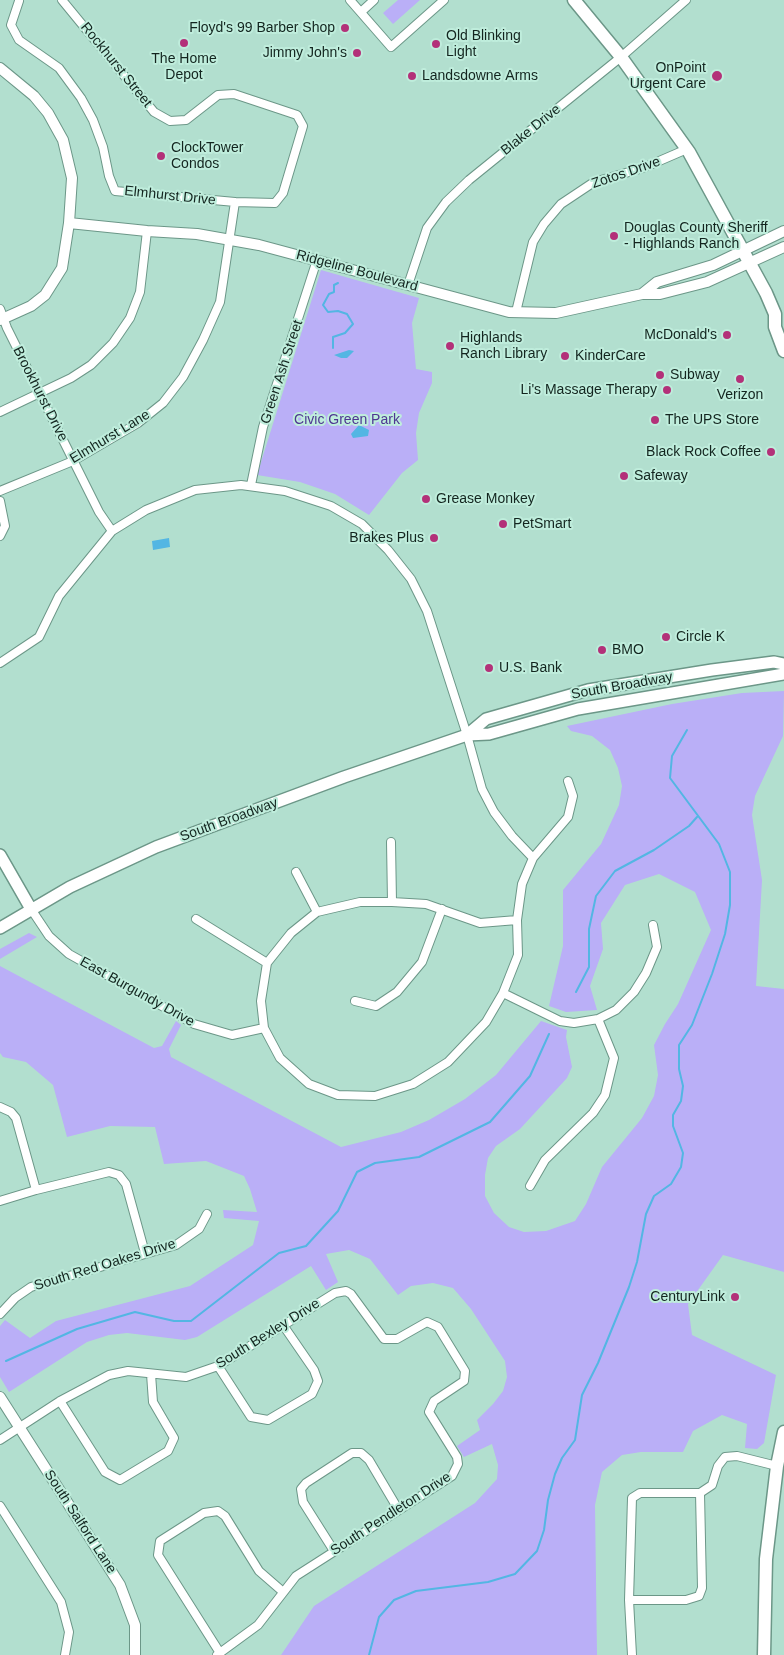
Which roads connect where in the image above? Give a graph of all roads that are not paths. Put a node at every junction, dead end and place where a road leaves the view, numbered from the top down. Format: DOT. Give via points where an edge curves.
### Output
graph roads {
  1 [pos="19,0"];
  2 [pos="62,0"];
  3 [pos="350,0"];
  4 [pos="374,0"];
  5 [pos="444,0"];
  6 [pos="574,0"];
  7 [pos="686,0"];
  8 [pos="360,12"];
  9 [pos="621,57"];
  10 [pos="0,68"];
  11 [pos="687,149"];
  12 [pos="235,202"];
  13 [pos="69,223"];
  14 [pos="147,231"];
  15 [pos="784,231"];
  16 [pos="230,240"];
  17 [pos="784,247"];
  18 [pos="745,250"];
  19 [pos="317,260"];
  20 [pos="752,263"];
  21 [pos="408,285"];
  22 [pos="642,294"];
  23 [pos="516,312"];
  24 [pos="1,316"];
  25 [pos="780,318"];
  26 [pos="784,352"];
  27 [pos="40,393"];
  28 [pos="0,412"];
  29 [pos="73,460"];
  30 [pos="251,485"];
  31 [pos="0,491"];
  32 [pos="0,501"];
  33 [pos="112,531"];
  34 [pos="0,536"];
  35 [pos="0,663"];
  36 [pos="784,664"];
  37 [pos="784,674"];
  38 [pos="467,735"];
  39 [pos="568,781"];
  40 [pos="390,842"];
  41 [pos="0,855"];
  42 [pos="533,858"];
  43 [pos="296,872"];
  44 [pos="392,902"];
  45 [pos="31,909"];
  46 [pos="442,909"];
  47 [pos="317,912"];
  48 [pos="196,919"];
  49 [pos="517,920"];
  50 [pos="653,926"];
  51 [pos="0,928"];
  52 [pos="267,963"];
  53 [pos="503,993"];
  54 [pos="355,1001"];
  55 [pos="598,1020"];
  56 [pos="264,1028"];
  57 [pos="0,1107"];
  58 [pos="530,1186"];
  59 [pos="36,1190"];
  60 [pos="0,1201"];
  61 [pos="206,1214"];
  62 [pos="145,1254"];
  63 [pos="0,1314"];
  64 [pos="284,1325"];
  65 [pos="452,1351"];
  66 [pos="218,1366"];
  67 [pos="151,1374"];
  68 [pos="0,1397"];
  69 [pos="60,1401"];
  70 [pos="19,1427"];
  71 [pos="784,1432"];
  72 [pos="0,1440"];
  73 [pos="777,1466"];
  74 [pos="700,1493"];
  75 [pos="0,1506"];
  76 [pos="398,1510"];
  77 [pos="334,1551"];
  78 [pos="282,1592"];
  79 [pos="628,1600"];
  80 [pos="218,1654"];
  81 [pos="65,1655"];
  82 [pos="135,1655"];
  83 [pos="632,1655"];
  84 [pos="764,1655"];
  1 -- 12 [label="street, Elmhurst Drive" via="11,25 19,40 58,68 81,98 93,120 116,191"];
  2 -- 12 [label="street, Rockhurst Street" via="154,112 170,122 186,120 218,95 226,94 297,115 303,126 283,193 275,203"];
  3 -- 8 [label="street"];
  4 -- 8 [label="street"];
  5 -- 8 [label="street" via="391,47"];
  6 -- 9 [label="main road"];
  7 -- 9 [label="street, Blake Drive"];
  9 -- 11 [label="main road"];
  9 -- 21 [label="street, Blake Drive" via="446,202 428,228"];
  10 -- 13 [label="street" via="34,96 63,140 72,178"];
  11 -- 18 [label="main road"];
  11 -- 23 [label="street, Zotos Drive" via="643,168 594,182 555,210 533,242"];
  12 -- 16 [label="street, Elmhurst Drive"];
  13 -- 14 [label="street, Ridgeline Boulevard"];
  13 -- 24 [label="street" via="62,268 45,294 31,306"];
  14 -- 16 [label="street, Ridgeline Boulevard"];
  14 -- 27 [label="street" via="140,292 130,318 113,343 91,365"];
  15 -- 18 [label="street, Ridgeline Boulevard"];
  16 -- 19 [label="street, Ridgeline Boulevard"];
  16 -- 29 [label="street, Elmhurst Lane" via="220,302 183,377 163,403 138,424"];
  17 -- 20 [label="street, Ridgeline Boulevard"];
  18 -- 20 [label="main road"];
  18 -- 22 [label="street, Ridgeline Boulevard" via="704,268 657,282"];
  19 -- 21 [label="street, Ridgeline Boulevard"];
  19 -- 30 [label="street, Green Ash Street" via="263,427"];
  20 -- 22 [label="street, Ridgeline Boulevard" via="707,282 660,294"];
  20 -- 25 [label="main road"];
  21 -- 23 [label="street, Ridgeline Boulevard"];
  22 -- 23 [label="street, Ridgeline Boulevard" via="556,313"];
  24 -- 27 [label="street, Brookhurst Drive"];
  25 -- 26 [label="main road" via="775,328"];
  27 -- 28 [label="street"];
  27 -- 29 [label="street, Brookhurst Drive"];
  29 -- 31 [label="street, Elmhurst Lane"];
  29 -- 33 [label="street, Brookhurst Drive"];
  30 -- 33 [label="street" via="222,486 178,496 146,510"];
  30 -- 38 [label="street" via="285,491 331,506 362,524 388,550 411,579 427,610"];
  32 -- 34 [label="street" via="4,526"];
  33 -- 35 [label="street" via="59,596 38,637"];
  36 -- 38 [label="main road, South Broadway" via="774,662 721,669 588,690 486,719"];
  37 -- 38 [label="main road, South Broadway" via="578,709 489,734"];
  38 -- 42 [label="street" via="482,789 506,828"];
  38 -- 45 [label="main road, South Broadway" via="156,847 110,867"];
  39 -- 42 [label="street" via="573,796 568,817"];
  40 -- 44 [label="street"];
  41 -- 45 [label="main road"];
  42 -- 49 [label="street" via="522,884"];
  43 -- 47 [label="street"];
  44 -- 46 [label="street" via="426,904"];
  44 -- 47 [label="street" via="360,902"];
  45 -- 51 [label="main road, South Broadway"];
  45 -- 56 [label="street, East Burgundy Drive" via="49,936 69,954 194,1024 232,1035"];
  46 -- 49 [label="street" via="480,923"];
  46 -- 54 [label="street" via="422,962 397,992 376,1006"];
  47 -- 52 [label="street" via="291,932"];
  48 -- 52 [label="street"];
  49 -- 53 [label="street" via="518,956"];
  50 -- 55 [label="street" via="657,947 646,973 634,992 616,1010"];
  52 -- 56 [label="street" via="261,1001"];
  53 -- 55 [label="street" via="560,1021"];
  53 -- 56 [label="street" via="486,1022 448,1062 413,1084 375,1096 338,1095 309,1084 280,1058"];
  55 -- 58 [label="street" via="614,1058 605,1095 593,1113 545,1160"];
  57 -- 59 [label="street" via="16,1118"];
  59 -- 60 [label="street"];
  59 -- 62 [label="street" via="109,1172 119,1175 126,1184"];
  61 -- 62 [label="street, South Red Oakes Drive" via="199,1229 176,1246"];
  62 -- 63 [label="street, South Red Oakes Drive" via="31,1287 14,1298"];
  64 -- 65 [label="street, South Bexley Drive" via="335,1292 346,1291 384,1339 397,1340 427,1322 438,1327"];
  64 -- 66 [label="street, South Bexley Drive"];
  64 -- 66 [label="street" via="314,1370 318,1381 312,1394 268,1420 251,1417"];
  65 -- 76 [label="street, South Pendleton Drive" via="465,1371 464,1380 434,1401 429,1412 457,1457 458,1464 452,1476"];
  66 -- 67 [label="street, South Bexley Drive" via="186,1377"];
  67 -- 69 [label="street, South Bexley Drive" via="128,1371 109,1375"];
  67 -- 69 [label="street" via="153,1402 174,1438 168,1450 120,1480 105,1472"];
  68 -- 70 [label="street, South Salford Lane"];
  69 -- 70 [label="street, South Bexley Drive"];
  70 -- 72 [label="street, South Bexley Drive"];
  70 -- 82 [label="street, South Salford Lane" via="120,1585 134,1625"];
  71 -- 73 [label="main road"];
  73 -- 74 [label="street" via="737,1456 725,1457 718,1466 712,1485"];
  73 -- 84 [label="main road" via="766,1559"];
  74 -- 79 [label="street" via="640,1493 632,1498"];
  74 -- 79 [label="street" via="702,1588 698,1596 686,1600"];
  75 -- 81 [label="street" via="61,1602 69,1632"];
  76 -- 77 [label="street, South Pendleton Drive"];
  76 -- 77 [label="street" via="369,1460 361,1453 352,1453 301,1490 303,1502"];
  77 -- 78 [label="street, South Pendleton Drive" via="296,1576"];
  78 -- 80 [label="street, South Pendleton Drive" via="258,1625"];
  78 -- 80 [label="street" via="259,1571 225,1516 218,1511 204,1513 160,1541 158,1555"];
  79 -- 83 [label="street"];
}
